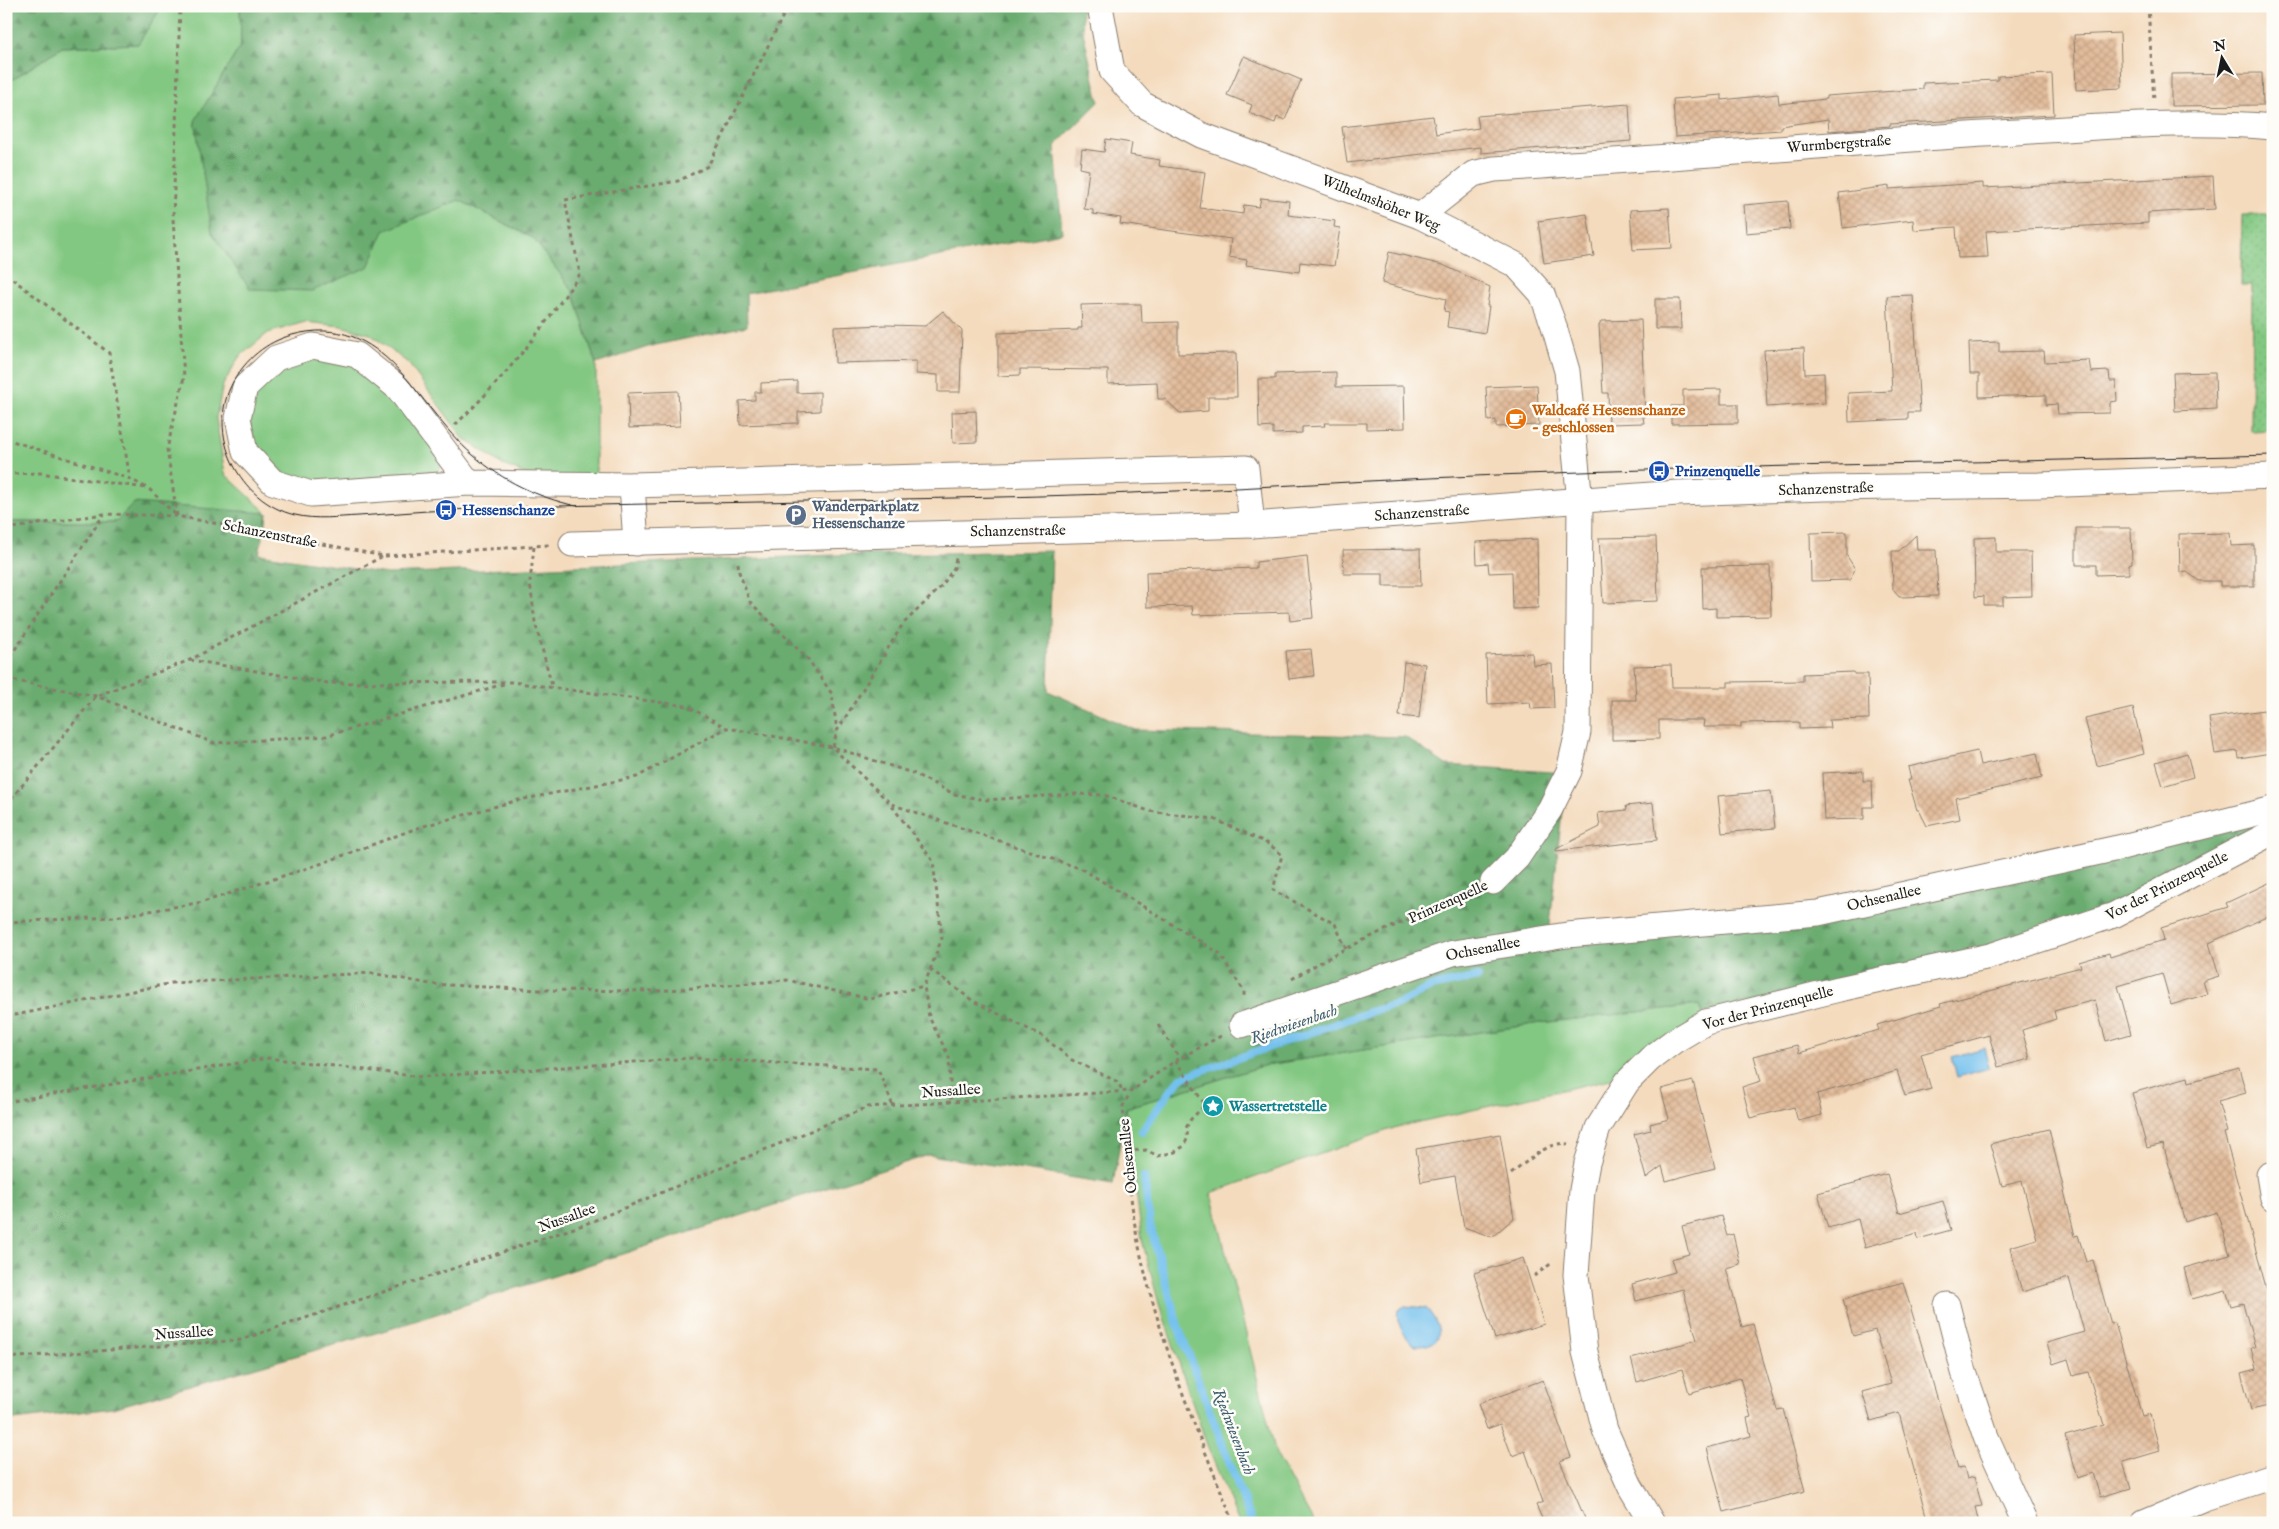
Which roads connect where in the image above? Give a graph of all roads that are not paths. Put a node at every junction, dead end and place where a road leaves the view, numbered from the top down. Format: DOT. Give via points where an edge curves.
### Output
graph roads {
  1 [pos="1100,6"];
  2 [pos="2273,127"];
  3 [pos="1420,216"];
  4 [pos="2273,476"];
  5 [pos="469,483"];
  6 [pos="632,486"];
  7 [pos="1580,502"];
  8 [pos="1252,525"];
  9 [pos="636,543"];
  10 [pos="572,544"];
  11 [pos="2273,809"];
  12 [pos="2273,832"];
  13 [pos="1493,882"];
  14 [pos="1242,1025"];
  15 [pos="1947,1305"];
  16 [pos="2273,1476"];
  17 [pos="1652,1523"];
  18 [pos="2025,1523"];
  19 [pos="2144,1523"];
  1 -- 3 [label="street, Wilhelmshöher Weg" via="1112,71 1142,104 1201,134"];
  2 -- 3 [label="street, Wurmbergstraße" via="2156,124 1494,169 1473,174"];
  3 -- 7 [label="street, Wilhelmshöher Weg" via="1516,264 1542,294 1567,371"];
  4 -- 7 [label="street, Schanzenstraße" via="2022,486 1678,493"];
  5 -- 5 [label="street" via="311,494 273,482 245,452 238,418 245,387 276,358 313,346 357,355 398,388"];
  5 -- 6 [label="street"];
  6 -- 8 [label="street" via="1246,468"];
  6 -- 9 [label="street"];
  7 -- 8 [label="street, Schanzenstraße"];
  7 -- 13 [label="street, Prinzenquelle" via="1578,732 1569,770 1550,809 1517,858"];
  8 -- 9 [label="street, Schanzenstraße"];
  9 -- 10 [label="street, Schanzenstraße"];
  11 -- 14 [label="street, Ochsenallee" via="2118,848 1818,913 1568,935 1452,953"];
  12 -- 17 [label="street, Vor der Prinzenquelle" via="2105,918 1990,956 1839,988 1706,1022 1650,1059 1627,1082 1598,1128 1591,1149 1582,1190 1576,1274 1586,1352 1605,1430 1630,1486"];
  15 -- 18 [label="street" via="1964,1372 1986,1437"];
  16 -- 19 [label="street" via="2204,1498"];
}
